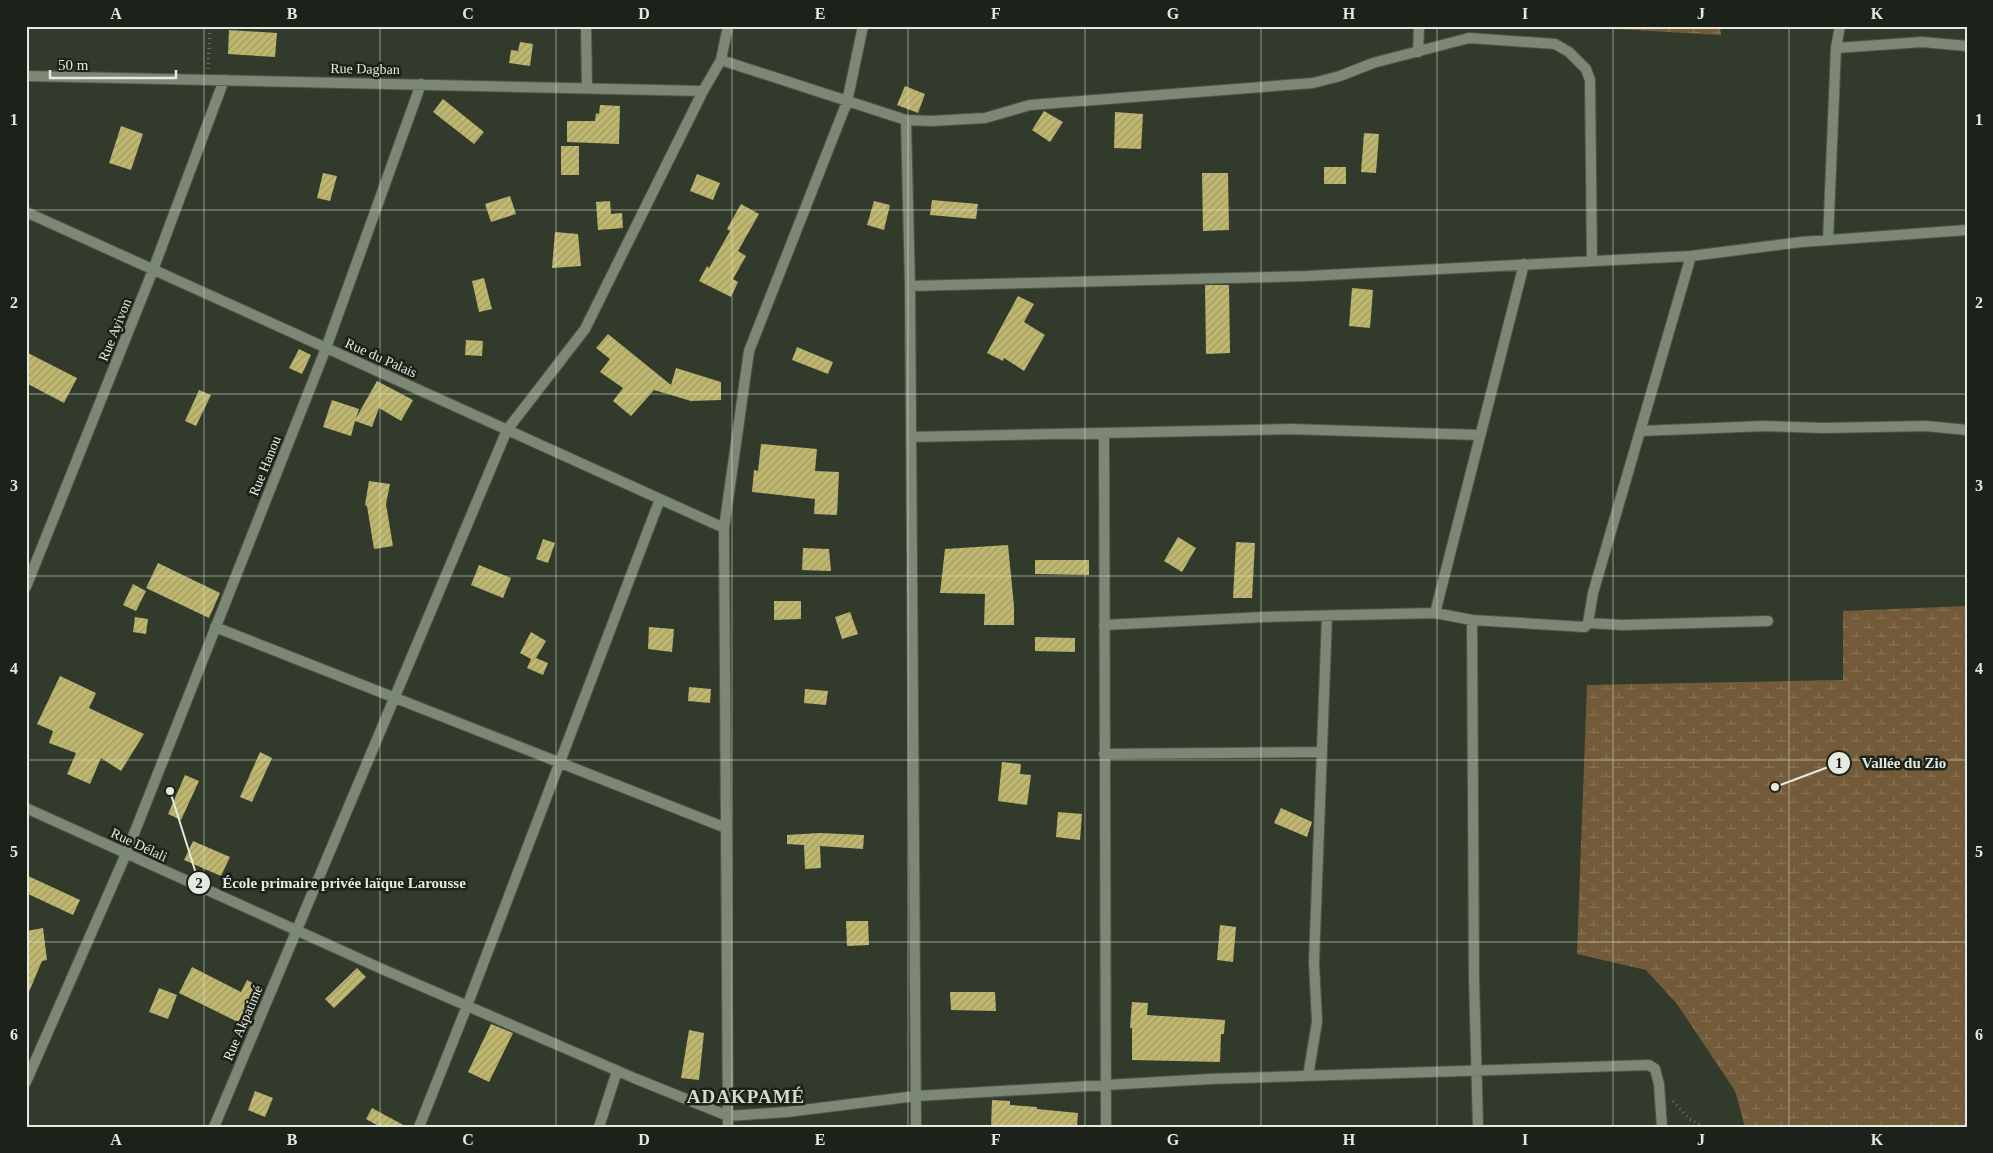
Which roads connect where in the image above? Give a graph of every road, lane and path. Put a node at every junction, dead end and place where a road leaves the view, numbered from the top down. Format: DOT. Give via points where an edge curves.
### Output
graph roads {
  1 [pos="210,26"];
  2 [pos="586,26"];
  3 [pos="728,26"];
  4 [pos="863,26"];
  5 [pos="1419,26"];
  6 [pos="1840,26"];
  7 [pos="1967,46"];
  8 [pos="1836,48"];
  9 [pos="1418,52"];
  10 [pos="721,60"];
  11 [pos="26,76"];
  12 [pos="207,80"];
  13 [pos="224,80"];
  14 [pos="421,84"];
  15 [pos="587,88"];
  16 [pos="703,90"];
  17 [pos="847,102"];
  18 [pos="906,120"];
  19 [pos="26,212"];
  20 [pos="1967,230"];
  21 [pos="1828,240"];
  22 [pos="1691,256"];
  23 [pos="1592,261"];
  24 [pos="1524,264"];
  25 [pos="153,270"];
  26 [pos="910,286"];
  27 [pos="326,348"];
  28 [pos="507,430"];
  29 [pos="1967,430"];
  30 [pos="1640,431"];
  31 [pos="1104,433"];
  32 [pos="1480,434"];
  33 [pos="911,437"];
  34 [pos="660,499"];
  35 [pos="724,528"];
  36 [pos="26,587"];
  37 [pos="1435,613"];
  38 [pos="1327,616"];
  39 [pos="1472,620"];
  40 [pos="1768,621"];
  41 [pos="1588,624"];
  42 [pos="1104,625"];
  43 [pos="215,628"];
  44 [pos="395,698"];
  45 [pos="1322,752"];
  46 [pos="1104,754"];
  47 [pos="559,763"];
  48 [pos="26,808"];
  49 [pos="726,828"];
  50 [pos="126,854"];
  51 [pos="296,930"];
  52 [pos="467,1006"];
  53 [pos="617,1071"];
  54 [pos="1476,1071"];
  55 [pos="1308,1076"];
  56 [pos="26,1082"];
  57 [pos="1106,1085"];
  58 [pos="916,1096"];
  59 [pos="728,1122"];
  60 [pos="214,1127"];
  61 [pos="418,1127"];
  62 [pos="599,1127"];
  63 [pos="916,1127"];
  64 [pos="1106,1127"];
  65 [pos="1478,1127"];
  66 [pos="1662,1127"];
  1 -- 12 [label="path"];
  2 -- 15 [label="street"];
  3 -- 10 [label="street, Rue Akpatimé"];
  4 -- 17 [label="street"];
  5 -- 9 [label="street"];
  6 -- 8 [label="street"];
  7 -- 8 [label="street" via="1922,42"];
  8 -- 21 [label="street"];
  9 -- 18 [label="street" via="1313,83 1030,105 985,118"];
  9 -- 23 [label="street" via="1469,38 1555,44 1569,52 1586,69 1590,80"];
  10 -- 16 [label="street, Rue Akpatimé"];
  10 -- 17 [label="street"];
  11 -- 12 [label="street, Rue Dagban"];
  12 -- 13 [label="street, Rue Dagban"];
  13 -- 14 [label="street, Rue Dagban"];
  13 -- 25 [label="street, Rue Ayivon"];
  14 -- 15 [label="street, Rue Dagban"];
  14 -- 27 [label="street, Rue Hanou"];
  15 -- 16 [label="street, Rue Dagban"];
  16 -- 28 [label="street, Rue Akpatimé" via="585,329"];
  17 -- 18 [label="street"];
  17 -- 35 [label="street" via="749,351"];
  18 -- 26 [label="street"];
  19 -- 25 [label="street, Rue du Palais"];
  20 -- 21 [label="street"];
  21 -- 22 [label="street"];
  22 -- 23 [label="street"];
  22 -- 30 [label="street"];
  23 -- 24 [label="street"];
  24 -- 26 [label="street" via="1307,276"];
  24 -- 32 [label="street"];
  25 -- 27 [label="street, Rue du Palais"];
  25 -- 36 [label="street, Rue Ayivon"];
  26 -- 33 [label="street"];
  27 -- 28 [label="street, Rue du Palais"];
  27 -- 43 [label="street, Rue Hanou"];
  28 -- 34 [label="street, Rue du Palais"];
  28 -- 44 [label="street, Rue Akpatimé"];
  29 -- 30 [label="street" via="1926,426 1765,426"];
  30 -- 41 [label="street" via="1593,593"];
  31 -- 32 [label="street" via="1290,430"];
  31 -- 33 [label="street"];
  31 -- 42 [label="street"];
  32 -- 37 [label="street"];
  33 -- 58 [label="street"];
  34 -- 35 [label="street, Rue du Palais"];
  34 -- 47 [label="street"];
  35 -- 49 [label="street"];
  37 -- 38 [label="street"];
  37 -- 39 [label="street"];
  38 -- 42 [label="street"];
  38 -- 45 [label="street"];
  39 -- 41 [label="street" via="1583,628"];
  39 -- 54 [label="street"];
  40 -- 41 [label="street"];
  42 -- 46 [label="street"];
  43 -- 44 [label="street"];
  43 -- 50 [label="street, Rue Hanou"];
  44 -- 47 [label="street"];
  44 -- 51 [label="street, Rue Akpatimé"];
  45 -- 46 [label="street"];
  45 -- 55 [label="street" via="1314,962 1317,1022"];
  46 -- 57 [label="street"];
  47 -- 49 [label="street"];
  47 -- 52 [label="street"];
  48 -- 50 [label="street, Rue Délali"];
  49 -- 59 [label="street"];
  50 -- 51 [label="street, Rue Délali"];
  50 -- 56 [label="street, Rue Hanou"];
  51 -- 52 [label="street, Rue Délali"];
  51 -- 60 [label="street, Rue Akpatimé"];
  52 -- 53 [label="street, Rue Délali"];
  52 -- 61 [label="street"];
  53 -- 59 [label="street, Rue Délali"];
  53 -- 62 [label="street"];
  54 -- 55 [label="street"];
  54 -- 65 [label="street"];
  54 -- 66 [label="street" via="1653,1066 1659,1084"];
  55 -- 57 [label="street"];
  57 -- 58 [label="street"];
  57 -- 64 [label="street"];
  58 -- 59 [label="street"];
  58 -- 63 [label="street"];
}
